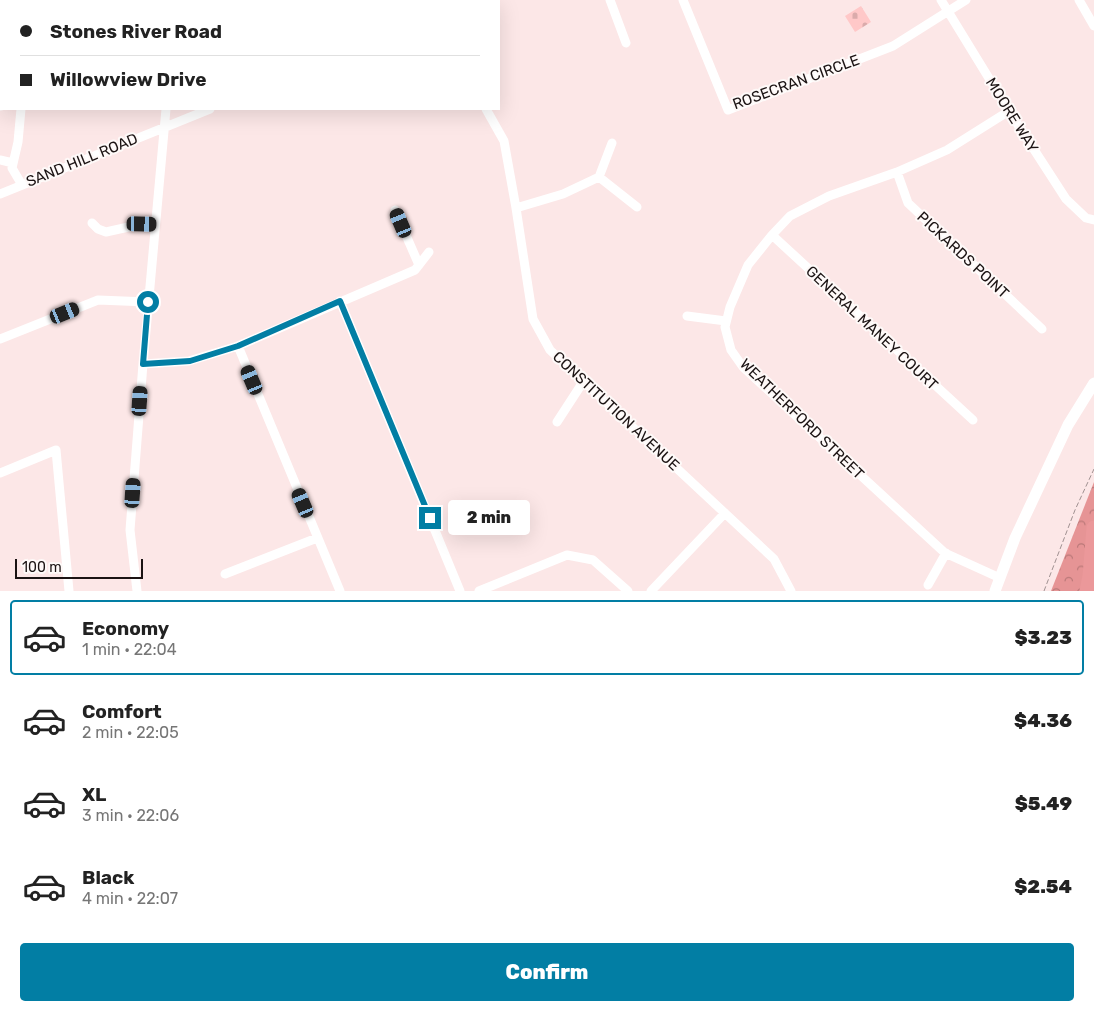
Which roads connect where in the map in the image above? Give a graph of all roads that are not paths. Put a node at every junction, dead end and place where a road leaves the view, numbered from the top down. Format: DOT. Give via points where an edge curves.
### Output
graph roads {
  1 [pos="610,0"];
  2 [pos="683,0"];
  3 [pos="942,0"];
  4 [pos="966,0"];
  5 [pos="1079,0"];
  6 [pos="948,11"];
  7 [pos="1094,26"];
  8 [pos="626,43"];
  9 [pos="22,110"];
  10 [pos="166,110"];
  11 [pos="207,110"];
  12 [pos="487,110"];
  13 [pos="1009,111"];
  14 [pos="164,127"];
  15 [pos="612,143"];
  16 [pos="0,160"];
  17 [pos="13,162"];
  18 [pos="897,172"];
  19 [pos="599,177"];
  20 [pos="22,185"];
  21 [pos="0,194"];
  22 [pos="637,207"];
  23 [pos="516,208"];
  24 [pos="395,210"];
  25 [pos="1094,220"];
  26 [pos="92,223"];
  27 [pos="156,224"];
  28 [pos="772,236"];
  29 [pos="429,252"];
  30 [pos="419,265"];
  31 [pos="340,301"];
  32 [pos="148,302"];
  33 [pos="687,316"];
  34 [pos="726,321"];
  35 [pos="1042,329"];
  36 [pos="0,339"];
  37 [pos="238,346"];
  38 [pos="143,364"];
  39 [pos="583,382"];
  40 [pos="1094,383"];
  41 [pos="973,420"];
  42 [pos="557,422"];
  43 [pos="0,473"];
  44 [pos="726,513"];
  45 [pos="317,538"];
  46 [pos="946,553"];
  47 [pos="225,574"];
  48 [pos="1000,578"];
  49 [pos="928,585"];
  50 [pos="69,591"];
  51 [pos="137,591"];
  52 [pos="340,591"];
  53 [pos="460,591"];
  54 [pos="479,591"];
  55 [pos="628,591"];
  56 [pos="651,591"];
  57 [pos="791,591"];
  58 [pos="995,591"];
  1 -- 8 [label="street"];
  2 -- 6 [label="street, ROSECRAN CIRCLE" via="728,110 893,46"];
  3 -- 6 [label="street, MOORE WAY"];
  4 -- 6 [label="street, ROSECRAN CIRCLE"];
  5 -- 7 [label="street"];
  6 -- 13 [label="street, MOORE WAY"];
  9 -- 17 [label="street"];
  10 -- 14 [label="street"];
  11 -- 14 [label="street, SAND HILL ROAD"];
  12 -- 23 [label="street, CONSTITUTION AVENUE" via="504,141"];
  13 -- 18 [label="street, WEATHERFORD STREET" via="947,150"];
  13 -- 25 [label="street, MOORE WAY" via="1066,199 1086,218"];
  14 -- 20 [label="street, SAND HILL ROAD"];
  14 -- 27 [label="street"];
  15 -- 19 [label="street"];
  16 -- 17 [label="street"];
  17 -- 20 [label="street" via="12,168"];
  18 -- 28 [label="street, WEATHERFORD STREET" via="829,196 790,216"];
  18 -- 35 [label="street, PICKARDS POINT" via="908,203"];
  19 -- 22 [label="street"];
  19 -- 23 [label="street" via="563,194"];
  20 -- 21 [label="street, SAND HILL ROAD"];
  23 -- 39 [label="street, CONSTITUTION AVENUE" via="533,319 550,350"];
  24 -- 30 [label="street"];
  26 -- 27 [label="street" via="106,232"];
  27 -- 32 [label="street"];
  28 -- 34 [label="street, WEATHERFORD STREET" via="748,266"];
  28 -- 41 [label="street, GENERAL MANEY COURT"];
  29 -- 30 [label="street"];
  30 -- 31 [label="street" via="415,270"];
  31 -- 37 [label="street"];
  31 -- 53 [label="street"];
  32 -- 36 [label="street" via="98,300"];
  32 -- 38 [label="street"];
  33 -- 34 [label="street"];
  34 -- 46 [label="street, WEATHERFORD STREET" via="731,350 743,367"];
  37 -- 38 [label="street" via="190,361"];
  37 -- 45 [label="street"];
  38 -- 51 [label="street" via="130,530"];
  39 -- 42 [label="street"];
  39 -- 44 [label="street, CONSTITUTION AVENUE"];
  40 -- 48 [label="main road" via="1068,425 1015,538"];
  43 -- 50 [label="street" via="56,450"];
  44 -- 56 [label="street"];
  44 -- 57 [label="street, CONSTITUTION AVENUE" via="774,559"];
  45 -- 47 [label="street"];
  45 -- 52 [label="street"];
  46 -- 48 [label="street, WEATHERFORD STREET"];
  46 -- 49 [label="street"];
  48 -- 58 [label="main road"];
  54 -- 55 [label="street" via="567,556 593,560"];
}
